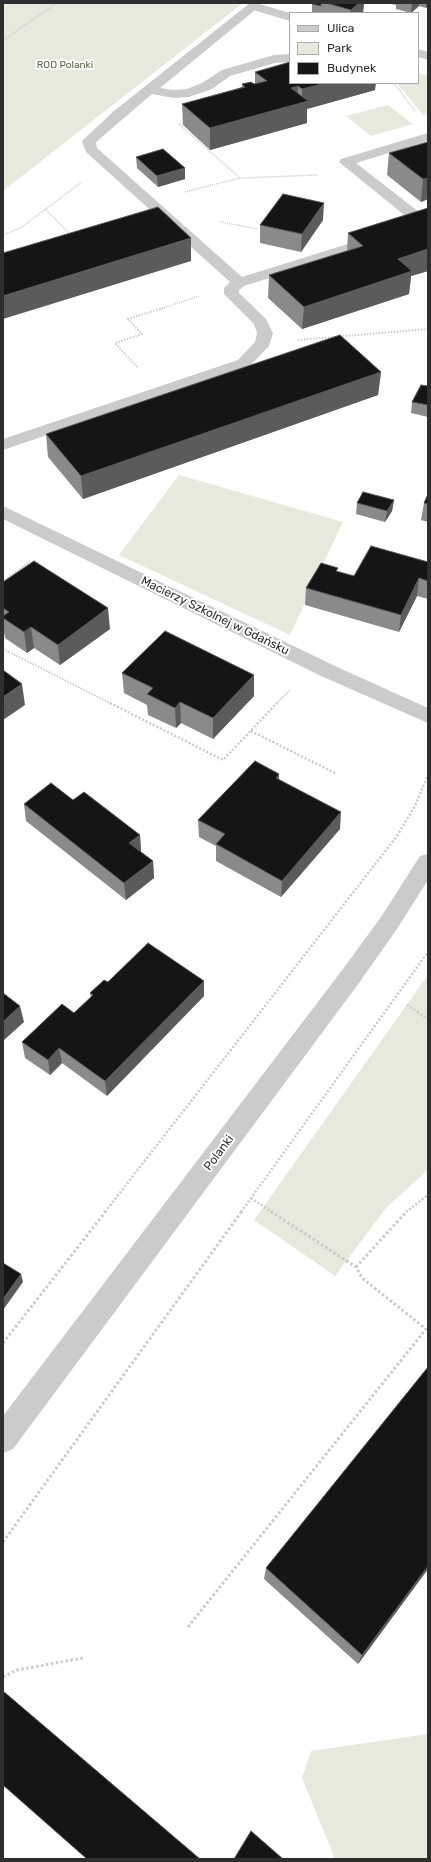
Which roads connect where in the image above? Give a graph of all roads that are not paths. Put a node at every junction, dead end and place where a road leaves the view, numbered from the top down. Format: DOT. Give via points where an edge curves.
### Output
graph roads {
  1 [pos="256,5"];
  2 [pos="289,16"];
  3 [pos="289,58"];
  4 [pos="150,90"];
  5 [pos="428,137"];
  6 [pos="426,223"];
  7 [pos="235,286"];
  8 [pos="3,444"];
  9 [pos="3,512"];
  10 [pos="428,716"];
  11 [pos="428,862"];
  12 [pos="3,1439"];
  1 -- 2 [label="street"];
  1 -- 4 [label="street"];
  3 -- 4 [label="street" via="226,73 207,86 190,93 173,94"];
  4 -- 7 [label="street" via="89,141 91,149 150,208"];
  5 -- 6 [label="street" via="346,162"];
  6 -- 7 [label="street"];
  7 -- 8 [label="street" via="232,294 261,322 265,332 263,343 244,363"];
  9 -- 10 [label="street, Macierzy Szkolnej w Gdańsku" via="328,671"];
  11 -- 12 [label="street, Polanki" via="351,976"];
}
